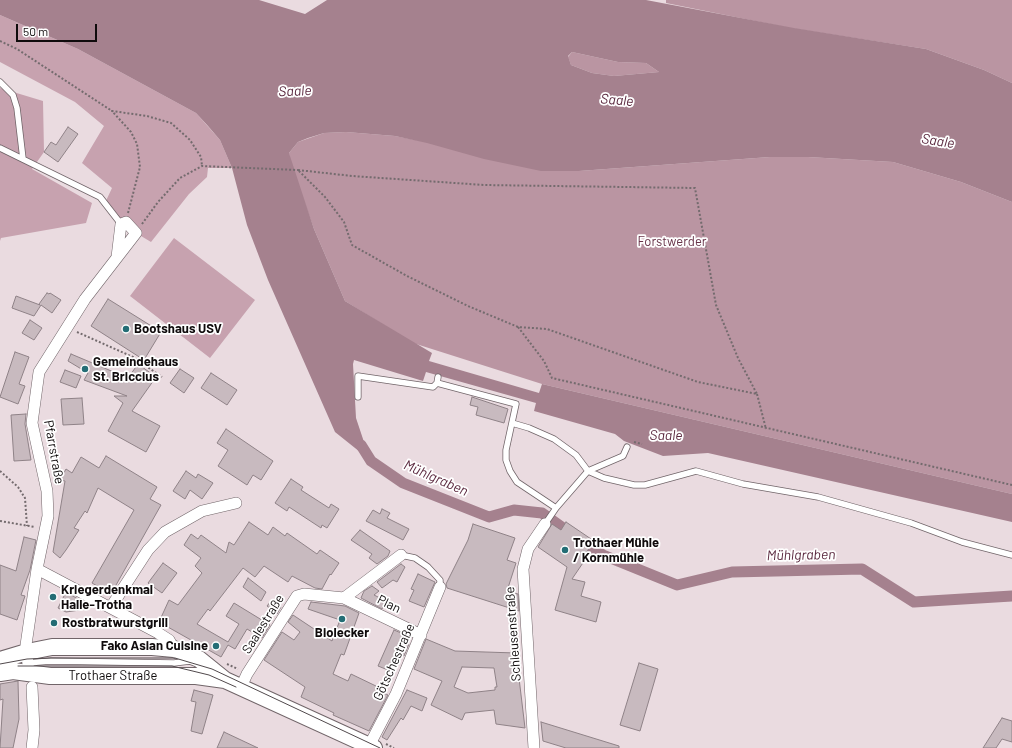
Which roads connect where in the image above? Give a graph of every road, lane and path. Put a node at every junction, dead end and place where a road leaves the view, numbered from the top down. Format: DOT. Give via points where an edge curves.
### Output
graph roads {
  1 [pos="0,41"];
  2 [pos="0,82"];
  3 [pos="112,112"];
  4 [pos="0,148"];
  5 [pos="23,159"];
  6 [pos="202,166"];
  7 [pos="298,170"];
  8 [pos="123,223"];
  9 [pos="136,233"];
  10 [pos="117,256"];
  11 [pos="518,327"];
  12 [pos="67,328"];
  13 [pos="438,376"];
  14 [pos="162,377"];
  15 [pos="437,383"];
  16 [pos="757,394"];
  17 [pos="358,397"];
  18 [pos="512,423"];
  19 [pos="766,429"];
  20 [pos="627,447"];
  21 [pos="588,470"];
  22 [pos="0,471"];
  23 [pos="1012,485"];
  24 [pos="236,503"];
  25 [pos="556,508"];
  26 [pos="0,521"];
  27 [pos="545,524"];
  28 [pos="28,526"];
  29 [pos="46,529"];
  30 [pos="401,555"];
  31 [pos="1012,555"];
  32 [pos="37,569"];
  33 [pos="440,587"];
  34 [pos="344,598"];
  35 [pos="111,607"];
  36 [pos="421,635"];
  37 [pos="174,656"];
  38 [pos="18,667"];
  39 [pos="160,676"];
  40 [pos="196,676"];
  41 [pos="225,680"];
  42 [pos="242,687"];
  43 [pos="372,747"];
  44 [pos="32,748"];
  45 [pos="534,748"];
  1 -- 3 [label="path" via="17,49"];
  2 -- 5 [label="lane" via="13,95 17,108"];
  3 -- 6 [label="path" via="148,116 171,123 190,140 201,157"];
  3 -- 8 [label="path" via="131,132 137,144 140,167"];
  4 -- 5 [label="lane"];
  5 -- 8 [label="lane" via="100,197"];
  6 -- 7 [label="path"];
  6 -- 9 [label="path" via="180,178 158,202"];
  7 -- 11 [label="path" via="325,197 344,222 352,245 407,276"];
  7 -- 16 [label="path" via="484,185 695,188 716,305 738,358"];
  8 -- 9 [label="street"];
  8 -- 10 [label="street, Pfarrstraße"];
  9 -- 10 [label="street, Pfarrstraße"];
  10 -- 12 [label="street, Pfarrstraße"];
  11 -- 16 [label="path" via="546,329 698,382"];
  11 -- 19 [label="path" via="544,361 552,378"];
  12 -- 14 [label="path" via="132,357"];
  12 -- 29 [label="street, Pfarrstraße" via="39,372 32,423 47,491"];
  13 -- 15 [label="lane"];
  15 -- 17 [label="lane" via="433,387 358,374"];
  15 -- 18 [label="lane" via="516,404"];
  16 -- 19 [label="path"];
  18 -- 21 [label="lane" via="554,439 576,455"];
  18 -- 25 [label="lane" via="506,450 510,471 517,482"];
  19 -- 23 [label="path"];
  20 -- 21 [label="lane" via="623,456"];
  21 -- 25 [label="lane"];
  21 -- 31 [label="lane" via="604,478 634,485 645,485 696,471 743,484 818,497 911,522 962,542"];
  22 -- 28 [label="path" via="18,487 24,498"];
  24 -- 35 [label="street" via="202,511 165,532 148,550"];
  25 -- 27 [label="lane"];
  26 -- 28 [label="path"];
  27 -- 45 [label="street, Schleusenstraße" via="528,549 523,569"];
  28 -- 29 [label="path"];
  29 -- 32 [label="street, Pfarrstraße"];
  30 -- 33 [label="lane" via="415,558 428,567 440,580"];
  30 -- 34 [label="street"];
  32 -- 35 [label="street, Trothaer Straße"];
  32 -- 38 [label="street, Pfarrstraße" via="26,645"];
  33 -- 36 [label="street, Götschestraße"];
  34 -- 36 [label="street, Plan"];
  34 -- 42 [label="street, Saalestraße" via="304,594 297,596 247,674"];
  35 -- 37 [label="street, Trothaer Straße" via="169,640"];
  36 -- 43 [label="street, Götschestraße"];
  37 -- 38 [label="main road, Trothaer Straße" via="152,647 52,647"];
  37 -- 39 [label="lane" via="170,670"];
  37 -- 40 [label="lane"];
  37 -- 41 [label="main road, Trothaer Straße" via="199,659"];
  38 -- 39 [label="main road, Trothaer Straße" via="50,676"];
  38 -- 44 [label="street, Pfarrstraße" via="34,730"];
  39 -- 40 [label="main road, Trothaer Straße"];
  40 -- 41 [label="main road, Trothaer Straße"];
  41 -- 42 [label="main road, Trothaer Straße"];
  42 -- 43 [label="main road, Trothaer Straße"];
}
